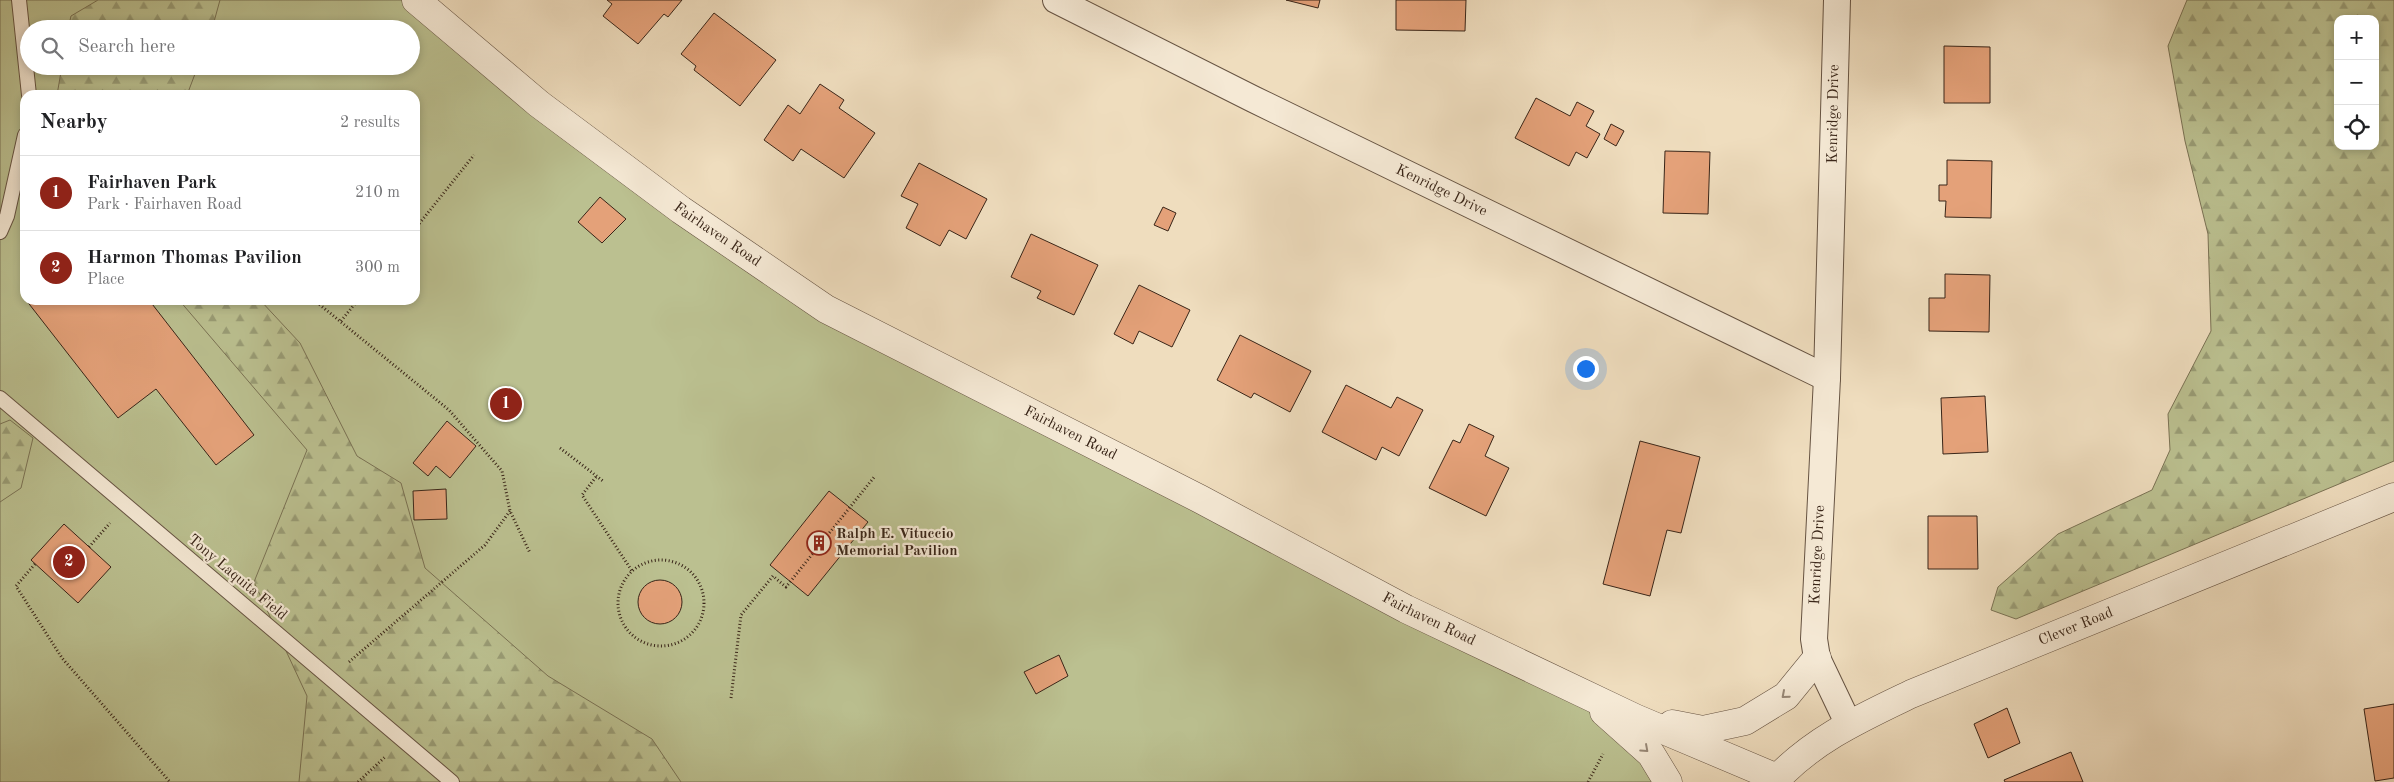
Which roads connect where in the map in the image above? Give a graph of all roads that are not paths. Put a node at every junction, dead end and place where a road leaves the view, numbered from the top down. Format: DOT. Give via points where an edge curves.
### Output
graph roads {
  1 [pos="19,0"];
  2 [pos="416,0"];
  3 [pos="1056,0"];
  4 [pos="1837,0"];
  5 [pos="21,20"];
  6 [pos="27,75"];
  7 [pos="28,90"];
  8 [pos="20,158"];
  9 [pos="0,232"];
  10 [pos="1827,378"];
  11 [pos="0,398"];
  12 [pos="2394,497"];
  13 [pos="1817,658"];
  14 [pos="1582,693"];
  15 [pos="1635,718"];
  16 [pos="1848,723"];
  17 [pos="1779,781"];
  18 [pos="452,782"];
  19 [pos="1668,782"];
  1 -- 5 [label="lane"];
  2 -- 14 [label="street, Fairhaven Road" via="539,104 681,210 826,309 1200,499 1406,609"];
  3 -- 10 [label="street, Kenridge Drive"];
  4 -- 10 [label="street, Kenridge Drive"];
  6 -- 7 [label="lane"];
  8 -- 9 [label="lane" via="7,216"];
  10 -- 13 [label="street, Kenridge Drive" via="1814,639"];
  11 -- 18 [label="lane, Tony Laquita Field"];
  12 -- 16 [label="street, Clever Road" via="1911,694"];
  13 -- 15 [label="street, one-way" via="1786,696 1744,721 1703,730"];
  13 -- 16 [label="street, Kenridge Drive"];
  14 -- 15 [label="street, Fairhaven Road"];
  14 -- 19 [label="street, one-way" via="1651,754"];
  15 -- 17 [label="street, Fairhaven Road"];
  16 -- 17 [label="street, Clever Road" via="1810,749"];
}
